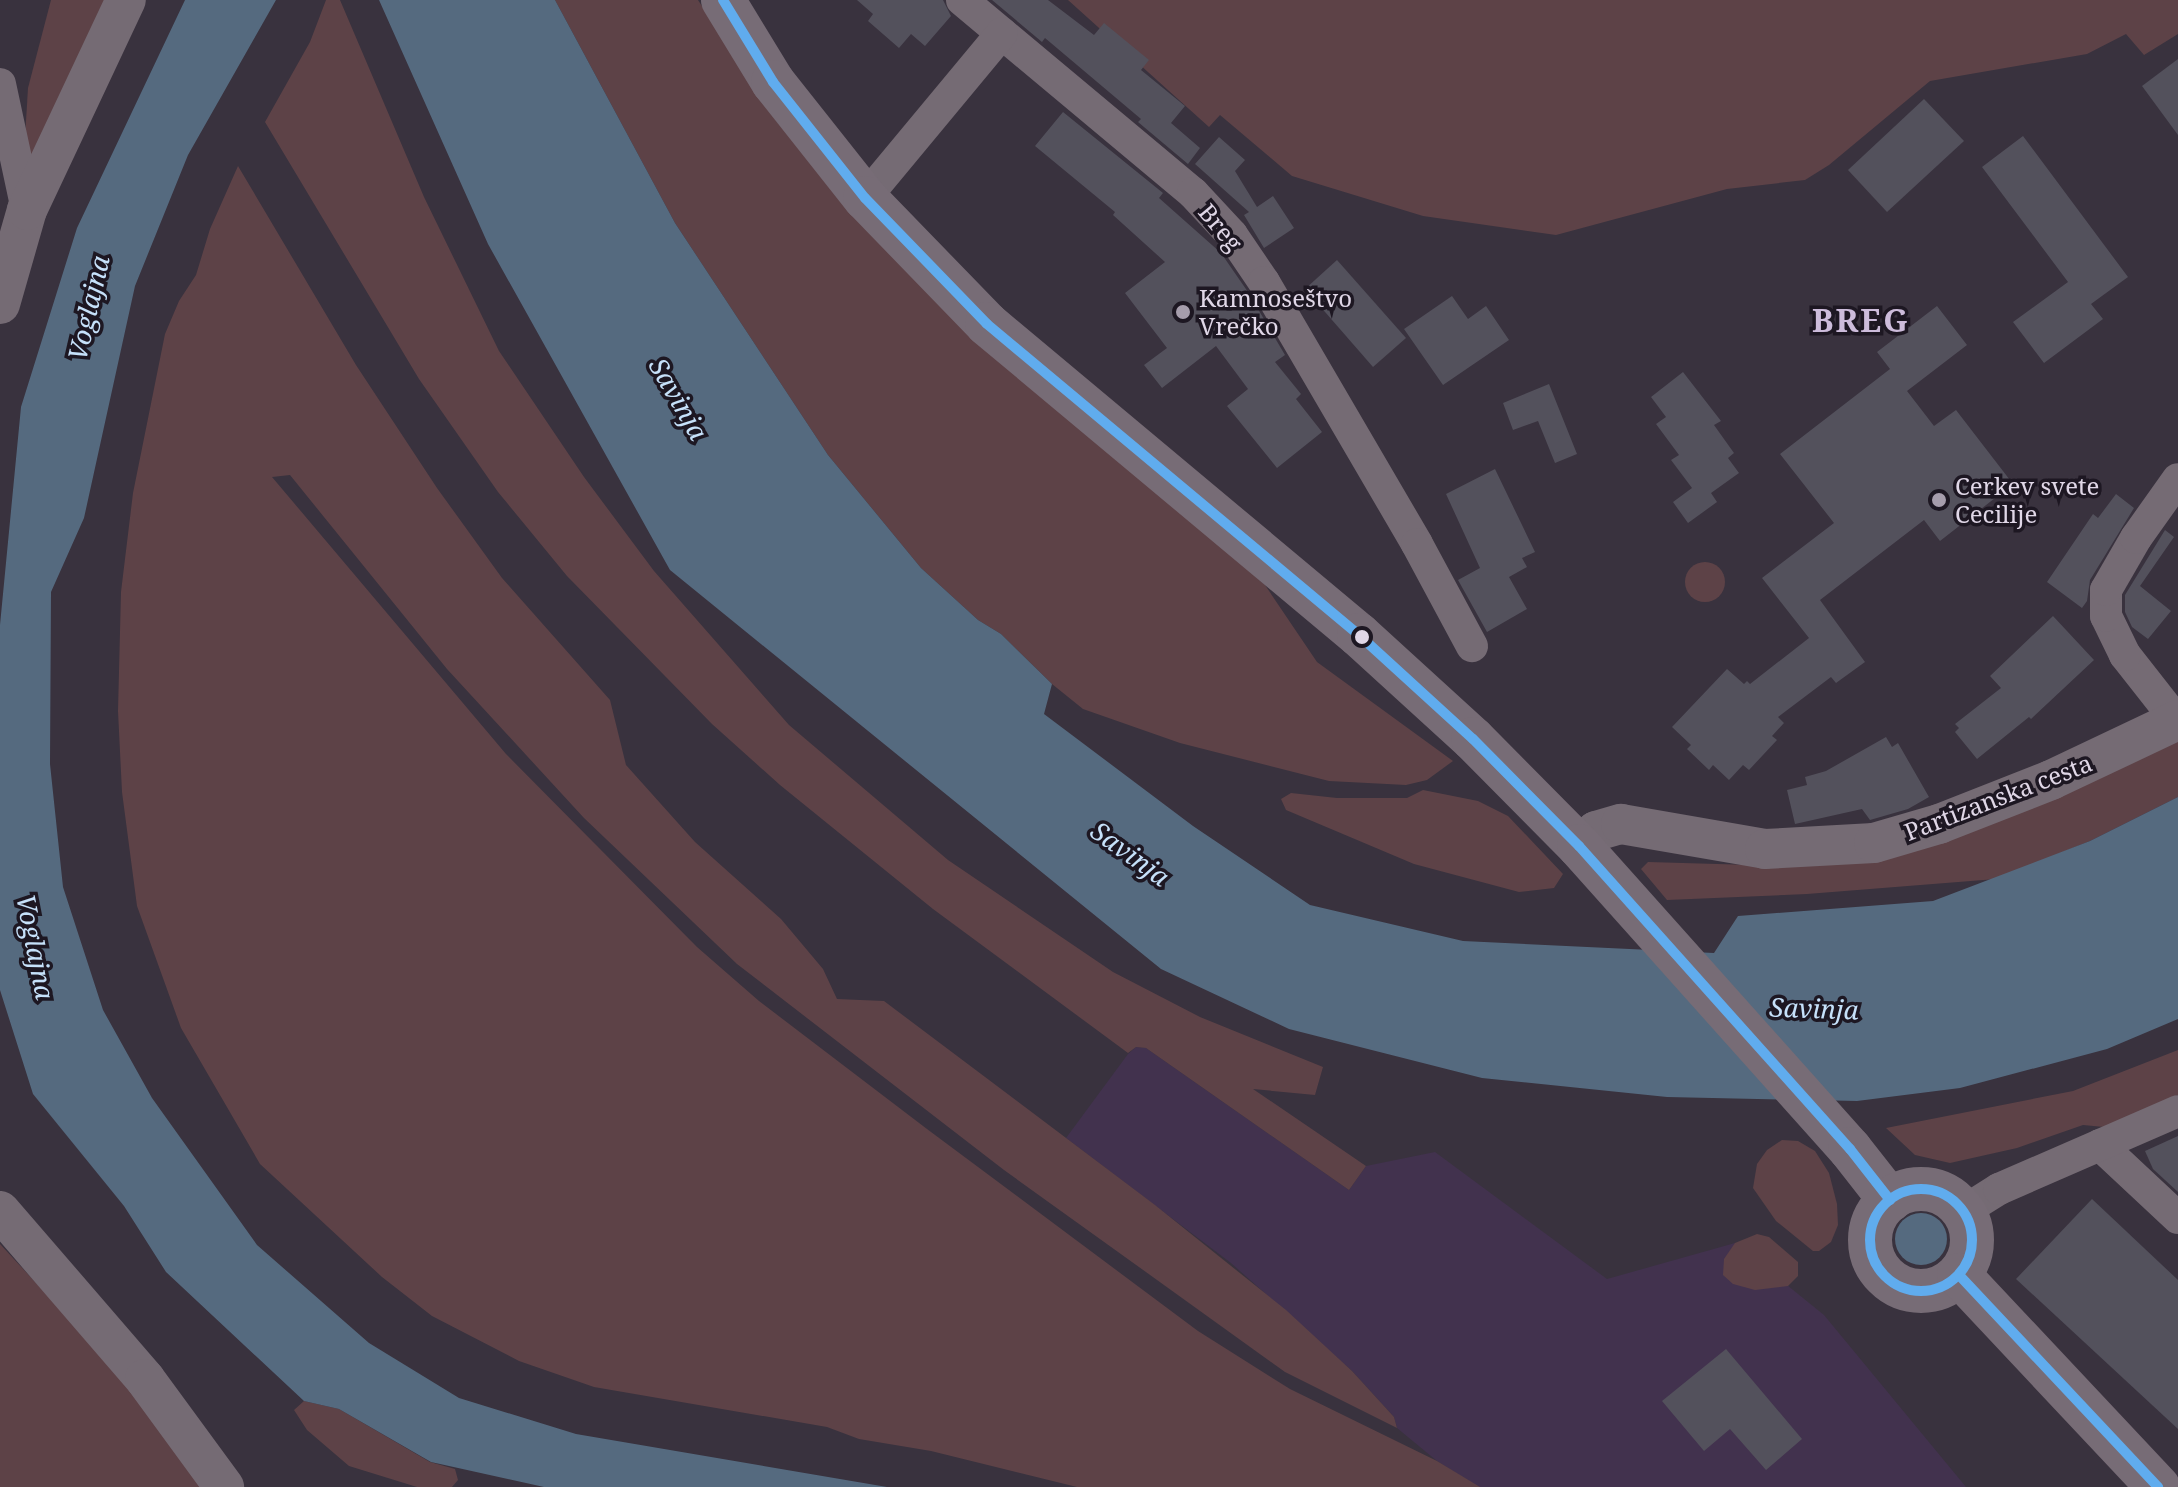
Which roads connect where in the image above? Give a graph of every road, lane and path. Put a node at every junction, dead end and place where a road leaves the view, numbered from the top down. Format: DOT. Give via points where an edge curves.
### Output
graph roads {
  1 [pos="126,0"];
  2 [pos="723,0"];
  3 [pos="962,0"];
  4 [pos="1002,33"];
  5 [pos="0,84"];
  6 [pos="865,198"];
  7 [pos="27,210"];
  8 [pos="0,304"];
  9 [pos="2178,479"];
  10 [pos="1472,646"];
  11 [pos="2177,720"];
  12 [pos="1592,861"];
  13 [pos="2178,1111"];
  14 [pos="2100,1145"];
  15 [pos="1890,1200"];
  16 [pos="0,1211"];
  17 [pos="1964,1211"];
  18 [pos="2178,1218"];
  19 [pos="1959,1275"];
  20 [pos="224,1487"];
  21 [pos="2158,1487"];
  1 -- 7 [label="street"];
  2 -- 6 [label="main road" via="773,82"];
  3 -- 4 [label="street, Breg"];
  4 -- 6 [label="street"];
  4 -- 10 [label="street, Breg" via="1193,193 1232,235"];
  5 -- 7 [label="street"];
  6 -- 12 [label="main road" via="987,324 1359,635 1473,739"];
  7 -- 8 [label="street"];
  9 -- 11 [label="street" via="2106,590 2106,616 2125,655"];
  11 -- 12 [label="street, Partizanska cesta" via="2051,780 1874,843 1765,849 1621,824 1596,831"];
  12 -- 15 [label="main road"];
  13 -- 14 [label="street"];
  14 -- 17 [label="street" via="1999,1189"];
  14 -- 18 [label="street"];
  15 -- 17 [label="main road" via="1905,1192 1929,1190 1952,1199"];
  15 -- 19 [label="main road" via="1879,1211 1870,1240 1880,1270 1918,1291 1947,1284"];
  16 -- 20 [label="street" via="145,1379"];
  17 -- 19 [label="main road" via="1971,1250"];
  19 -- 21 [label="main road"];
}
